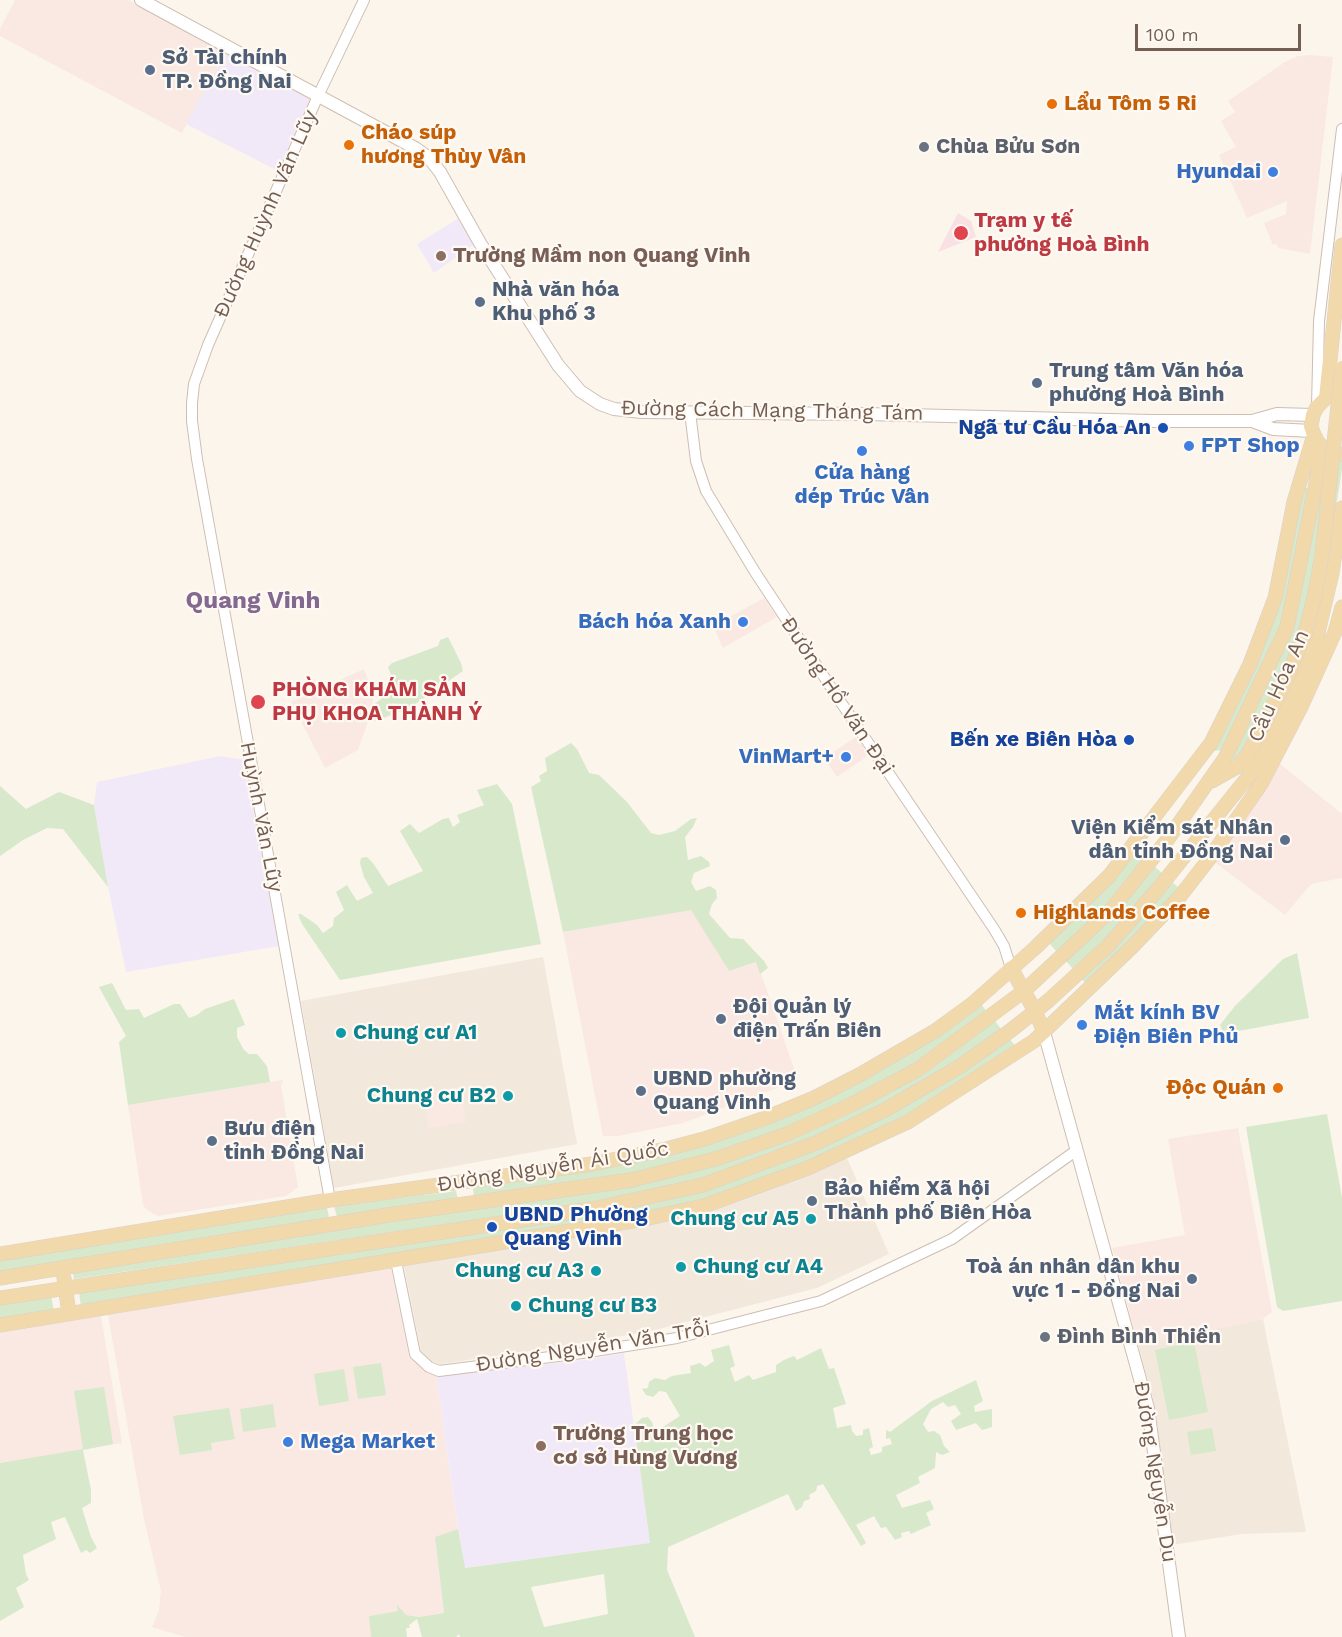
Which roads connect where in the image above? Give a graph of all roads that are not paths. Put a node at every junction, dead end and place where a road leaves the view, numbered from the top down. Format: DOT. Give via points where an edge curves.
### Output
graph roads {
  1 [pos="141,0"];
  2 [pos="364,0"];
  3 [pos="318,96"];
  4 [pos="1342,129"];
  5 [pos="1342,245"];
  6 [pos="1339,303"];
  7 [pos="1317,336"];
  8 [pos="1331,346"];
  9 [pos="1342,368"];
  10 [pos="1342,394"];
  11 [pos="1318,407"];
  12 [pos="690,412"];
  13 [pos="1252,421"];
  14 [pos="1313,433"];
  15 [pos="193,434"];
  16 [pos="1323,448"];
  17 [pos="1342,454"];
  18 [pos="1342,508"];
  19 [pos="1342,607"];
  20 [pos="1248,754"];
  21 [pos="1238,767"];
  22 [pos="1254,781"];
  23 [pos="1207,784"];
  24 [pos="1230,800"];
  25 [pos="1147,829"];
  26 [pos="1168,839"];
  27 [pos="1190,850"];
  28 [pos="1209,859"];
  29 [pos="1011,968"];
  30 [pos="1024,992"];
  31 [pos="1035,1011"];
  32 [pos="1044,1032"];
  33 [pos="1077,1150"];
  34 [pos="464,1183"];
  35 [pos="330,1200"];
  36 [pos="467,1205"];
  37 [pos="334,1224"];
  38 [pos="0,1254"];
  39 [pos="396,1261"];
  40 [pos="62,1268"];
  41 [pos="0,1278"];
  42 [pos="65,1287"];
  43 [pos="0,1298"];
  44 [pos="69,1314"];
  45 [pos="0,1325"];
  46 [pos="1179,1637"];
  1 -- 3 [label="main road, Đường Cách Mạng Tháng Tám"];
  2 -- 3 [label="street, Đường Huỳnh Văn Lũy"];
  3 -- 12 [label="main road, Đường Cách Mạng Tháng Tám" via="429,158 558,365 584,395 620,410"];
  3 -- 15 [label="street, Đường Huỳnh Văn Lũy" via="208,345 194,384"];
  4 -- 7 [label="street"];
  5 -- 6 [label="main road"];
  6 -- 8 [label="main road"];
  7 -- 8 [label="street"];
  7 -- 11 [label="street"];
  8 -- 11 [label="main road"];
  9 -- 20 [label="main road, Cầu Hóa An, bridge" via="1314,599 1287,678"];
  10 -- 11 [label="main road"];
  11 -- 13 [label="main road, Đường Cách Mạng Tháng Tám"];
  11 -- 14 [label="main road, Đường Nguyễn Ái Quốc"];
  12 -- 13 [label="main road, Đường Cách Mạng Tháng Tám"];
  12 -- 29 [label="street, Đường Hồ Văn Đại" via="696,461 706,491 755,572 994,929"];
  13 -- 14 [label="main road, Đường Cách Mạng Tháng Tám" via="1274,429"];
  14 -- 16 [label="main road"];
  14 -- 25 [label="main road, Đường Nguyễn Ái Quốc" via="1294,502 1275,598 1250,664 1211,743"];
  15 -- 35 [label="street, Huỳnh Văn Lũy"];
  16 -- 17 [label="main road"];
  16 -- 23 [label="main road, Đường Nguyễn Ái Quốc" via="1287,627 1227,754"];
  18 -- 22 [label="main road, Đường Nguyễn Ái Quốc" via="1317,637"];
  19 -- 22 [label="main road, Đường Nguyễn Ái Quốc" via="1335,632 1301,707"];
  20 -- 21 [label="main road, Đường Nguyễn Ái Quốc"];
  21 -- 23 [label="main road, Đường Nguyễn Ái Quốc"];
  21 -- 24 [label="main road, Đường Nguyễn Ái Quốc"];
  22 -- 24 [label="main road, Đường Nguyễn Ái Quốc"];
  22 -- 28 [label="main road, Đường Nguyễn Ái Quốc"];
  23 -- 26 [label="main road, Đường Nguyễn Ái Quốc"];
  24 -- 27 [label="main road, Đường Nguyễn Ái Quốc"];
  25 -- 26 [label="main road"];
  25 -- 29 [label="main road, Đường Nguyễn Ái Quốc" via="1109,876"];
  26 -- 30 [label="main road, Đường Nguyễn Ái Quốc" via="1111,910"];
  27 -- 28 [label="main road"];
  27 -- 31 [label="main road, Đường Nguyễn Ái Quốc" via="1108,946"];
  28 -- 32 [label="main road, Đường Nguyễn Ái Quốc" via="1178,899"];
  29 -- 30 [label="main road"];
  29 -- 34 [label="main road, Đường Nguyễn Ái Quốc" via="972,1004 927,1036 860,1075 768,1117 646,1154"];
  30 -- 31 [label="main road"];
  30 -- 36 [label="main road, Đường Nguyễn Ái Quốc" via="916,1070 787,1134 719,1158 641,1178"];
  31 -- 32 [label="main road"];
  31 -- 42 [label="main road, Đường Nguyễn Ái Quốc" via="959,1066 885,1110 816,1143 703,1185 522,1220"];
  32 -- 33 [label="main road, Đường Nguyễn Du"];
  32 -- 39 [label="main road, Đường Nguyễn Ái Quốc" via="908,1122 817,1164 704,1206"];
  33 -- 39 [label="street, Đường Nguyễn Văn Trỗi" via="952,1239 821,1301 677,1338 439,1371 415,1354"];
  33 -- 46 [label="main road, Đường Nguyễn Du" via="1149,1408"];
  34 -- 35 [label="main road, Đường Nguyễn Ái Quốc"];
  34 -- 36 [label="main road"];
  35 -- 37 [label="main road"];
  35 -- 38 [label="main road, Đường Nguyễn Ái Quốc"];
  36 -- 37 [label="main road, Đường Nguyễn Ái Quốc"];
  37 -- 40 [label="main road, Đường Nguyễn Ái Quốc"];
  39 -- 44 [label="main road, Đường Nguyễn Ái Quốc"];
  40 -- 41 [label="main road, Đường Nguyễn Ái Quốc"];
  40 -- 42 [label="main road"];
  42 -- 43 [label="main road, Đường Nguyễn Ái Quốc"];
  42 -- 44 [label="main road"];
  44 -- 45 [label="main road, Đường Nguyễn Ái Quốc"];
}
